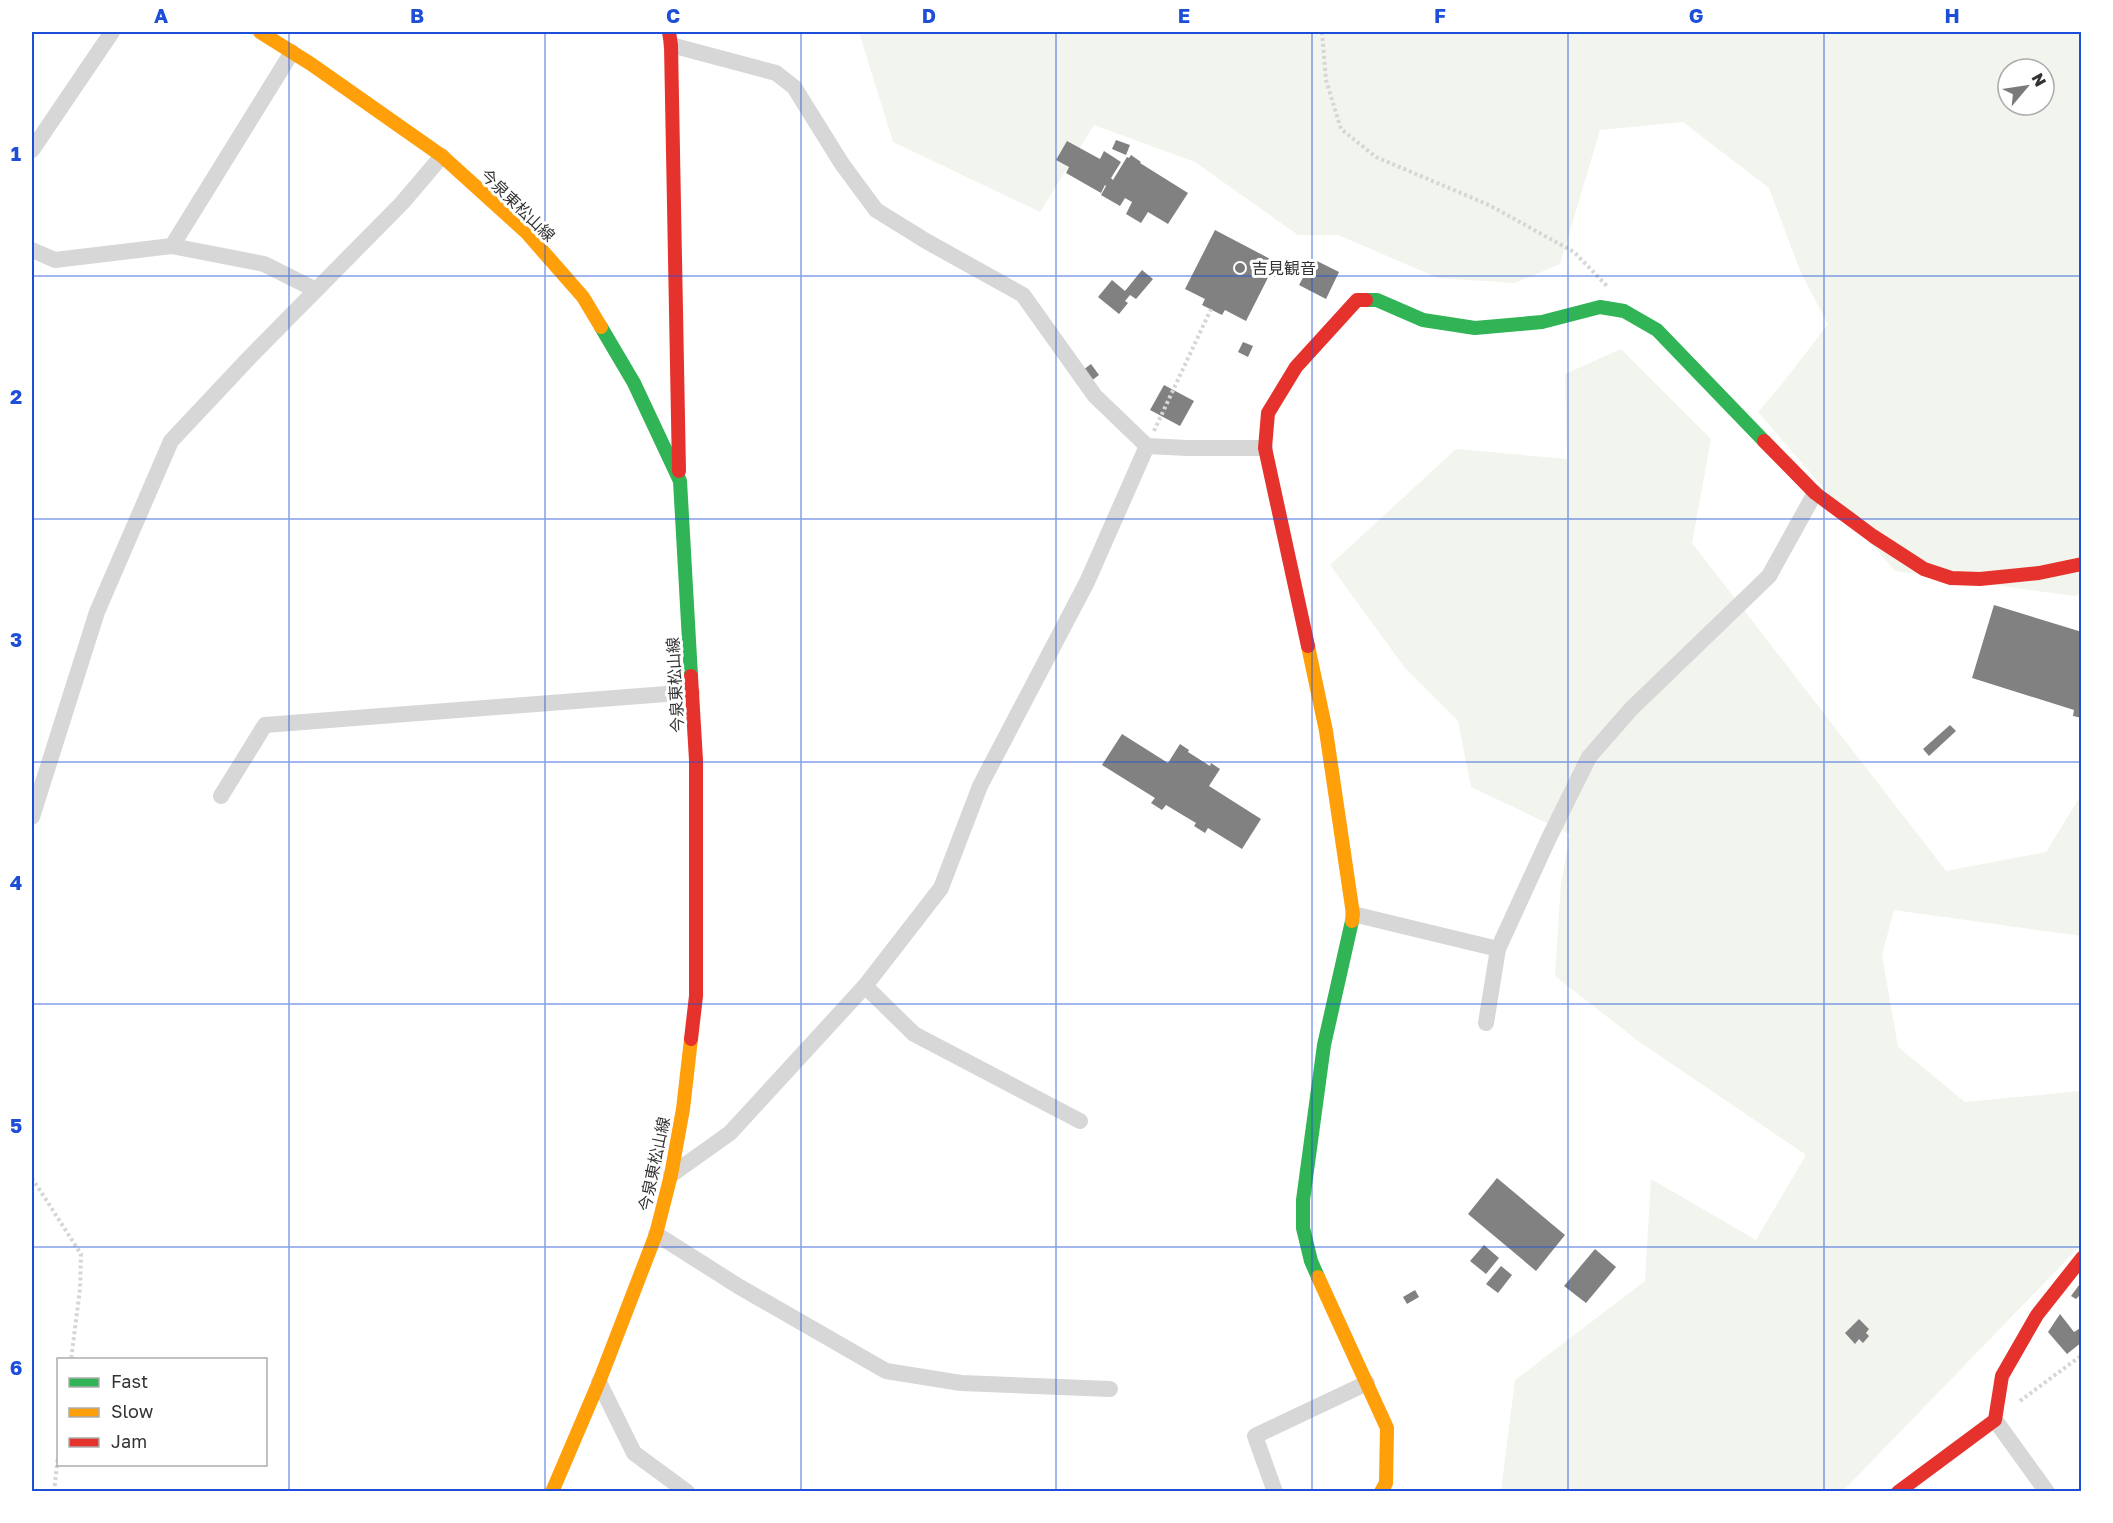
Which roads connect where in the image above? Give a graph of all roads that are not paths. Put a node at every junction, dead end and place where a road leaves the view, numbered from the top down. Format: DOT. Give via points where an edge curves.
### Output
graph roads {
  1 [pos="112,32"];
  2 [pos="260,32"];
  3 [pos="670,38"];
  4 [pos="292,52"];
  5 [pos="32,150"];
  6 [pos="442,156"];
  7 [pos="172,246"];
  8 [pos="32,250"];
  9 [pos="316,290"];
  10 [pos="1147,446"];
  11 [pos="1265,448"];
  12 [pos="680,481"];
  13 [pos="1815,493"];
  14 [pos="2082,564"];
  15 [pos="692,692"];
  16 [pos="220,796"];
  17 [pos="32,818"];
  18 [pos="1353,914"];
  19 [pos="1498,949"];
  20 [pos="865,986"];
  21 [pos="1486,1023"];
  22 [pos="1080,1121"];
  23 [pos="671,1175"];
  24 [pos="656,1234"];
  25 [pos="2082,1258"];
  26 [pos="600,1382"];
  27 [pos="1367,1383"];
  28 [pos="1110,1389"];
  29 [pos="1995,1420"];
  30 [pos="552,1491"];
  31 [pos="687,1491"];
  32 [pos="1275,1491"];
  33 [pos="1381,1491"];
  34 [pos="1898,1491"];
  35 [pos="2047,1491"];
  1 -- 5 [label="street"];
  2 -- 4 [label="street, 今泉東松山線"];
  3 -- 10 [label="street" via="776,74 794,87 876,210 1023,295 1095,396"];
  3 -- 12 [label="street"];
  4 -- 6 [label="street, 今泉東松山線"];
  4 -- 7 [label="street"];
  6 -- 9 [label="street" via="402,203"];
  6 -- 12 [label="street, 今泉東松山線" via="526,232 583,297 634,383"];
  7 -- 8 [label="street" via="55,260"];
  7 -- 9 [label="street" via="264,264"];
  9 -- 17 [label="street" via="171,441 97,612"];
  10 -- 11 [label="street"];
  10 -- 20 [label="street" via="1087,582 980,786 941,888"];
  11 -- 13 [label="street" via="1268,413 1296,367 1357,300 1377,300 1423,320 1475,328 1542,322 1600,307 1624,311 1657,330"];
  11 -- 18 [label="street" via="1326,731"];
  12 -- 15 [label="street, 今泉東松山線"];
  13 -- 14 [label="street" via="1924,569 1951,578 2039,573"];
  13 -- 19 [label="street" via="1769,576 1631,709 1589,757"];
  15 -- 16 [label="street" via="265,725"];
  15 -- 23 [label="street, 今泉東松山線" via="696,760 696,996"];
  18 -- 19 [label="street"];
  18 -- 27 [label="street" via="1324,1046 1303,1200 1303,1228 1311,1261"];
  19 -- 21 [label="street"];
  20 -- 22 [label="street" via="914,1034"];
  20 -- 23 [label="street" via="730,1133"];
  23 -- 24 [label="street, 今泉東松山線"];
  24 -- 26 [label="street, 今泉東松山線"];
  24 -- 28 [label="street" via="886,1371 961,1383"];
  25 -- 29 [label="street" via="2037,1316 2002,1376"];
  26 -- 30 [label="street, 今泉東松山線"];
  26 -- 31 [label="street" via="634,1453"];
  27 -- 32 [label="street" via="1255,1436"];
  27 -- 33 [label="street" via="1387,1428 1386,1483"];
  29 -- 34 [label="street"];
  29 -- 35 [label="street"];
}
